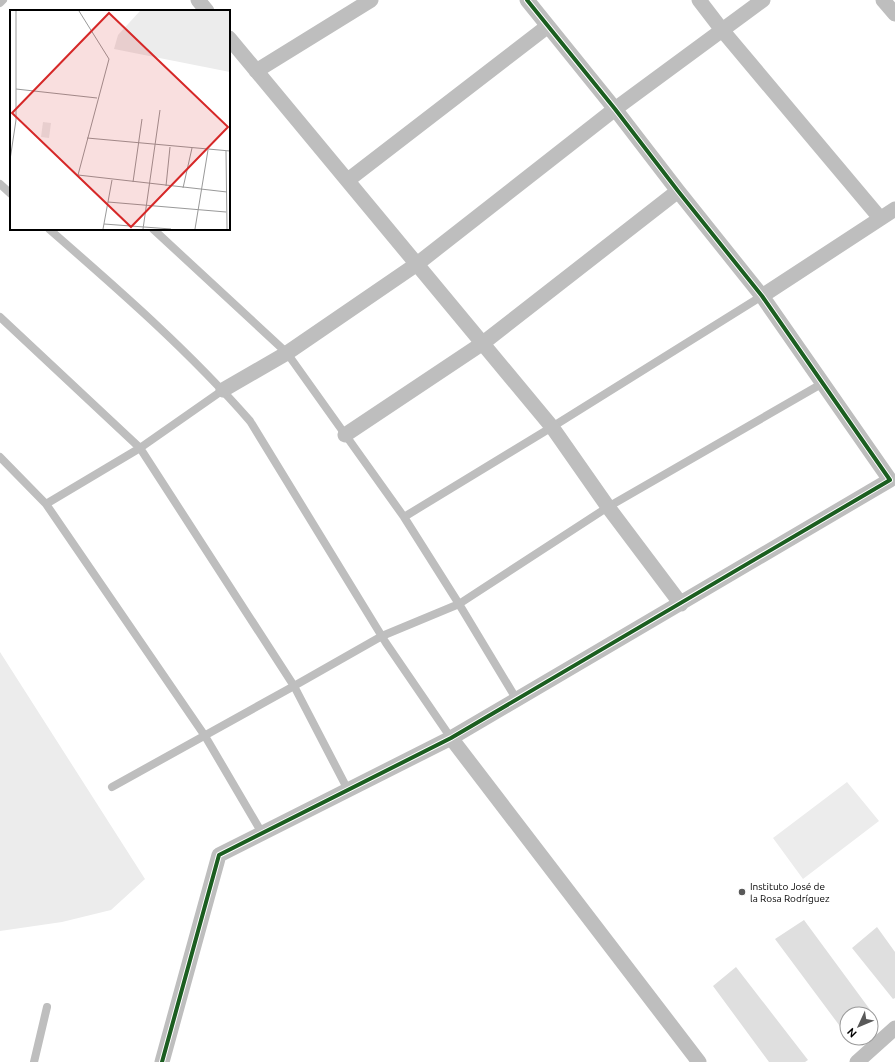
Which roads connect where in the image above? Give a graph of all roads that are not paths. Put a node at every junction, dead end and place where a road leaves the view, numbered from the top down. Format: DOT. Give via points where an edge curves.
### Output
graph roads {
  1 [pos="3,0"];
  2 [pos="198,0"];
  3 [pos="371,0"];
  4 [pos="527,0"];
  5 [pos="699,0"];
  6 [pos="763,0"];
  7 [pos="883,0"];
  8 [pos="0,2"];
  9 [pos="206,10"];
  10 [pos="895,14"];
  11 [pos="548,26"];
  12 [pos="722,30"];
  13 [pos="230,39"];
  14 [pos="256,71"];
  15 [pos="615,108"];
  16 [pos="348,180"];
  17 [pos="0,184"];
  18 [pos="678,191"];
  19 [pos="10,193"];
  20 [pos="895,209"];
  21 [pos="880,218"];
  22 [pos="50,230"];
  23 [pos="154,230"];
  24 [pos="417,264"];
  25 [pos="762,296"];
  26 [pos="0,317"];
  27 [pos="483,343"];
  28 [pos="287,353"];
  29 [pos="822,383"];
  30 [pos="223,390"];
  31 [pos="552,427"];
  32 [pos="345,435"];
  33 [pos="140,448"];
  34 [pos="0,457"];
  35 [pos="46,504"];
  36 [pos="608,507"];
  37 [pos="404,517"];
  38 [pos="459,604"];
  39 [pos="681,604"];
  40 [pos="382,636"];
  41 [pos="294,686"];
  42 [pos="517,700"];
  43 [pos="205,736"];
  44 [pos="451,738"];
  45 [pos="112,787"];
  46 [pos="348,790"];
  47 [pos="262,833"];
  48 [pos="47,1007"];
  49 [pos="895,1028"];
  50 [pos="34,1062"];
  51 [pos="162,1062"];
  52 [pos="698,1062"];
  53 [pos="857,1062"];
  1 -- 8 [label="lane"];
  2 -- 9 [label="street"];
  3 -- 14 [label="street"];
  4 -- 11 [label="street"];
  5 -- 12 [label="street"];
  6 -- 12 [label="street"];
  7 -- 10 [label="street"];
  11 -- 15 [label="street"];
  11 -- 16 [label="street"];
  12 -- 15 [label="street"];
  12 -- 21 [label="street"];
  13 -- 14 [label="street"];
  14 -- 16 [label="street"];
  15 -- 18 [label="street"];
  15 -- 24 [label="street"];
  16 -- 24 [label="street"];
  17 -- 19 [label="lane"];
  18 -- 25 [label="street"];
  18 -- 27 [label="street"];
  20 -- 21 [label="street"];
  21 -- 25 [label="street"];
  22 -- 30 [label="lane" via="115,286"];
  23 -- 28 [label="lane"];
  24 -- 27 [label="street"];
  24 -- 28 [label="street"];
  25 -- 29 [label="street"];
  25 -- 31 [label="lane"];
  26 -- 33 [label="lane"];
  27 -- 31 [label="street"];
  27 -- 32 [label="street"];
  28 -- 30 [label="street"];
  28 -- 32 [label="lane"];
  29 -- 36 [label="lane"];
  29 -- 39 [label="street" via="890,480"];
  30 -- 33 [label="lane"];
  30 -- 40 [label="lane" via="250,421"];
  31 -- 36 [label="street"];
  31 -- 37 [label="lane"];
  32 -- 37 [label="lane"];
  33 -- 35 [label="lane"];
  33 -- 41 [label="lane"];
  34 -- 35 [label="lane"];
  35 -- 43 [label="lane"];
  36 -- 38 [label="lane"];
  36 -- 39 [label="street"];
  37 -- 38 [label="lane"];
  38 -- 40 [label="lane"];
  38 -- 42 [label="lane"];
  39 -- 42 [label="street"];
  40 -- 41 [label="lane"];
  40 -- 44 [label="lane"];
  41 -- 43 [label="lane"];
  41 -- 46 [label="lane"];
  42 -- 44 [label="street"];
  43 -- 45 [label="lane"];
  43 -- 47 [label="lane"];
  44 -- 46 [label="street"];
  44 -- 52 [label="street"];
  46 -- 47 [label="street"];
  47 -- 51 [label="street" via="218,855"];
  48 -- 50 [label="lane"];
  49 -- 53 [label="street"];
}
